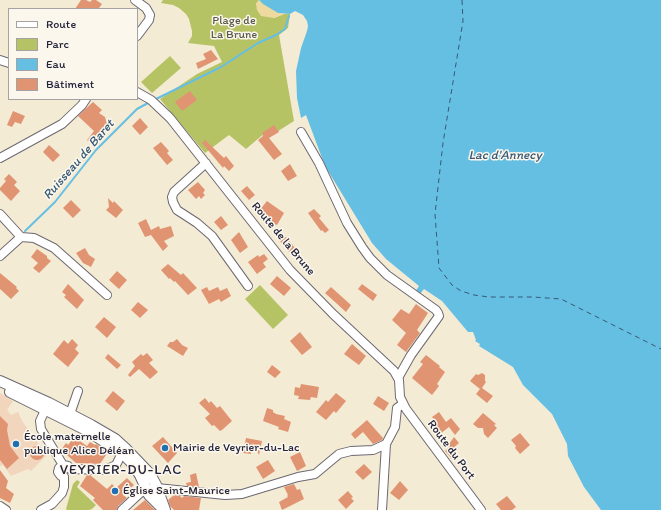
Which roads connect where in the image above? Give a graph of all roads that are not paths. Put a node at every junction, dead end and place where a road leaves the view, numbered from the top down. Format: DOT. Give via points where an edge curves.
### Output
graph roads {
  1 [pos="134,0"];
  2 [pos="138,35"];
  3 [pos="138,93"];
  4 [pos="85,100"];
  5 [pos="301,132"];
  6 [pos="0,158"];
  7 [pos="206,163"];
  8 [pos="0,214"];
  9 [pos="21,237"];
  10 [pos="0,256"];
  11 [pos="248,286"];
  12 [pos="107,295"];
  13 [pos="398,378"];
  14 [pos="0,381"];
  15 [pos="0,385"];
  16 [pos="78,392"];
  17 [pos="42,404"];
  18 [pos="403,404"];
  19 [pos="70,414"];
  20 [pos="386,444"];
  21 [pos="122,453"];
  22 [pos="66,467"];
  23 [pos="158,488"];
  24 [pos="147,490"];
  25 [pos="0,506"];
  26 [pos="46,509"];
  27 [pos="6,510"];
  28 [pos="122,510"];
  29 [pos="164,510"];
  30 [pos="382,510"];
  31 [pos="481,510"];
  1 -- 2 [label="street" via="145,6 149,13 149,20"];
  3 -- 7 [label="street, Route de la Brune" via="151,100 170,118"];
  4 -- 6 [label="street" via="55,129"];
  5 -- 13 [label="street" via="347,223 370,258 387,275 436,310 439,316"];
  7 -- 11 [label="street" via="174,192 172,202 176,210 212,236"];
  7 -- 13 [label="street, Route de la Brune" via="290,270 394,371"];
  8 -- 9 [label="street"];
  9 -- 10 [label="street"];
  9 -- 12 [label="street" via="34,238 54,248"];
  13 -- 18 [label="street"];
  14 -- 17 [label="main road"];
  15 -- 17 [label="main road" via="13,394"];
  16 -- 19 [label="street"];
  17 -- 19 [label="main road"];
  17 -- 21 [label="main road"];
  17 -- 22 [label="street" via="41,429"];
  18 -- 20 [label="street" via="397,408 395,427"];
  18 -- 31 [label="street, Route du Port"];
  19 -- 23 [label="main road" via="119,442 150,474"];
  20 -- 23 [label="street" via="373,450 344,452 334,456 315,474 242,494 225,495"];
  20 -- 30 [label="street"];
  21 -- 22 [label="street" via="116,465 108,469"];
  21 -- 24 [label="main road" via="140,475"];
  22 -- 26 [label="street" via="69,475 64,477 62,494"];
  23 -- 24 [label="street"];
  23 -- 29 [label="main road"];
  24 -- 28 [label="street" via="140,493"];
  24 -- 29 [label="main road"];
  25 -- 27 [label="street"];
}
